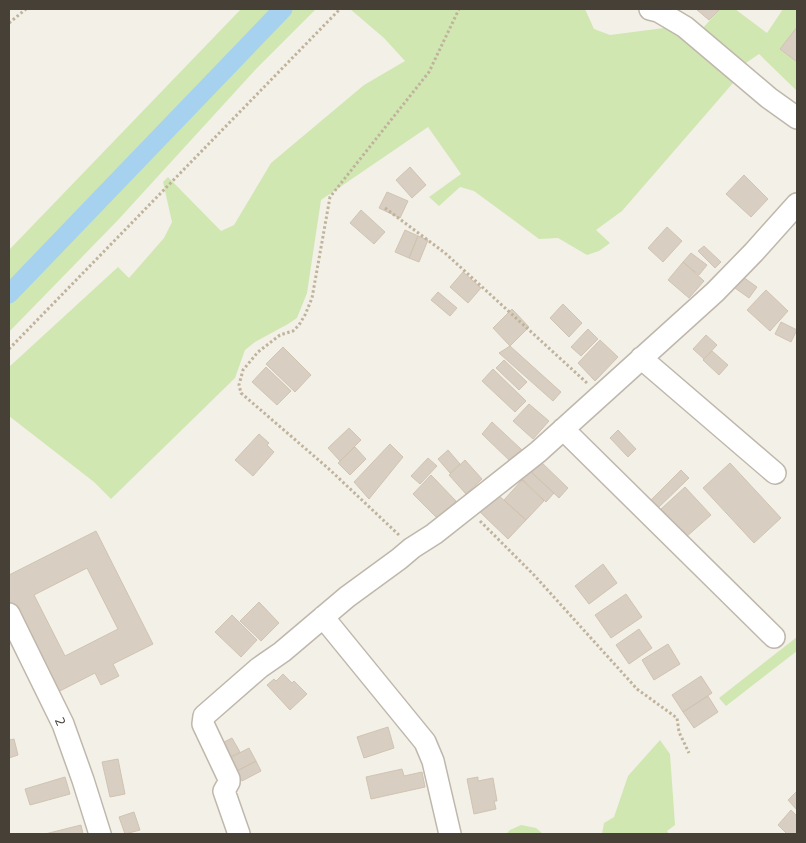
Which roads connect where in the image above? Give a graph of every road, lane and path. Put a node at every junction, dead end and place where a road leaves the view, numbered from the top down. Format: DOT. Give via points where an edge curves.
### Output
graph roads {
  1 [pos="26,9"];
  2 [pos="340,9"];
  3 [pos="459,9"];
  4 [pos="650,9"];
  5 [pos="9,23"];
  6 [pos="797,118"];
  7 [pos="797,204"];
  8 [pos="384,208"];
  9 [pos="9,349"];
  10 [pos="641,358"];
  11 [pos="600,396"];
  12 [pos="564,429"];
  13 [pos="775,473"];
  14 [pos="468,507"];
  15 [pos="412,548"];
  16 [pos="9,614"];
  17 [pos="324,618"];
  18 [pos="774,637"];
  19 [pos="689,753"];
  20 [pos="100,834"];
  21 [pos="239,834"];
  22 [pos="450,834"];
  1 -- 5 [label="path"];
  2 -- 9 [label="path"];
  3 -- 15 [label="path" via="429,72 330,197 312,298 305,315 293,330 280,335 258,352 243,370 239,386 241,393 329,469"];
  4 -- 6 [label="street" via="686,27"];
  7 -- 10 [label="street" via="715,292"];
  8 -- 11 [label="path" via="445,253"];
  10 -- 11 [label="street"];
  10 -- 13 [label="street"];
  11 -- 12 [label="street"];
  12 -- 14 [label="street"];
  12 -- 18 [label="street"];
  14 -- 15 [label="street"];
  14 -- 19 [label="path" via="637,689 677,718 679,732"];
  15 -- 17 [label="street"];
  16 -- 20 [label="street, 2" via="63,724"];
  17 -- 21 [label="street" via="204,716 203,724 229,779 224,791"];
  17 -- 22 [label="street" via="425,742 433,761"];
}
